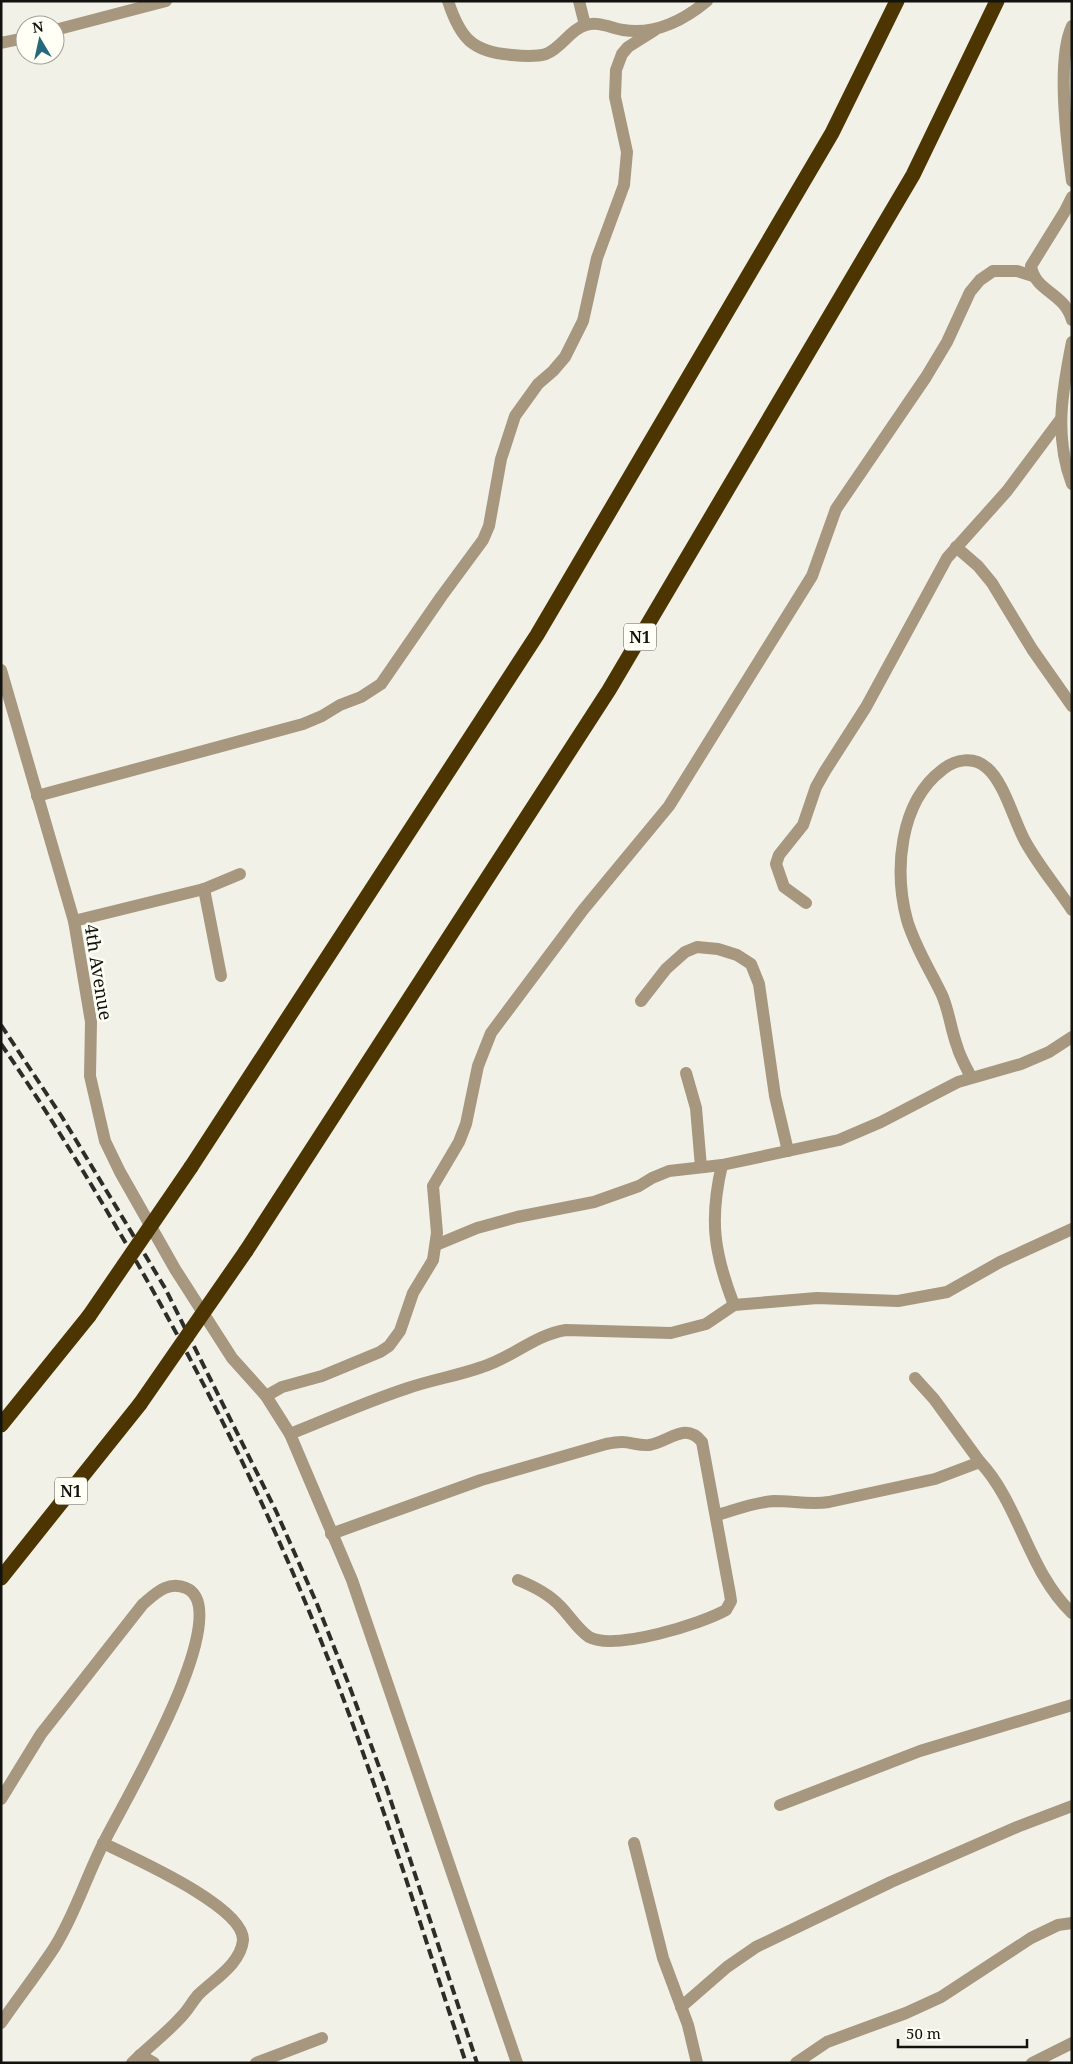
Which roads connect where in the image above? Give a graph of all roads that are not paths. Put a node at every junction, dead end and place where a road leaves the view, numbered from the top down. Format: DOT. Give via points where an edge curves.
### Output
graph roads {
  1 [pos="166,1"];
  2 [pos="448,1"];
  3 [pos="579,1"];
  4 [pos="706,1"];
  5 [pos="897,1"];
  6 [pos="997,1"];
  7 [pos="585,25"];
  8 [pos="1072,26"];
  9 [pos="65,27"];
  10 [pos="655,30"];
  11 [pos="15,40"];
  12 [pos="1,43"];
  13 [pos="1072,181"];
  14 [pos="1072,196"];
  15 [pos="1033,276"];
  16 [pos="1072,320"];
  17 [pos="1072,342"];
  18 [pos="1060,420"];
  19 [pos="1072,484"];
  20 [pos="956,547"];
  21 [pos="1,670"];
  22 [pos="1072,706"];
  23 [pos="37,796"];
  24 [pos="240,874"];
  25 [pos="204,889"];
  26 [pos="806,904"];
  27 [pos="1072,910"];
  28 [pos="74,921"];
  29 [pos="221,976"];
  30 [pos="641,1001"];
  31 [pos="1072,1037"];
  32 [pos="686,1073"];
  33 [pos="971,1077"];
  34 [pos="788,1151"];
  35 [pos="722,1165"];
  36 [pos="701,1167"];
  37 [pos="1072,1229"];
  38 [pos="436,1245"];
  39 [pos="734,1306"];
  40 [pos="915,1378"];
  41 [pos="266,1396"];
  42 [pos="1,1425"];
  43 [pos="290,1434"];
  44 [pos="980,1462"];
  45 [pos="717,1515"];
  46 [pos="331,1534"];
  47 [pos="1,1578"];
  48 [pos="518,1580"];
  49 [pos="1072,1613"];
  50 [pos="1072,1705"];
  51 [pos="1,1799"];
  52 [pos="780,1805"];
  53 [pos="1072,1806"];
  54 [pos="103,1843"];
  55 [pos="634,1843"];
  56 [pos="1072,1923"];
  57 [pos="681,2007"];
  58 [pos="1,2023"];
  59 [pos="322,2038"];
  60 [pos="1072,2043"];
  61 [pos="136,2059"];
  62 [pos="154,2063"];
  63 [pos="256,2063"];
  64 [pos="517,2063"];
  65 [pos="697,2063"];
  66 [pos="796,2063"];
  67 [pos="1032,2063"];
  1 -- 9 [label="street"];
  2 -- 7 [label="street" via="457,27 466,38 485,51 500,54 545,54 559,47"];
  3 -- 7 [label="street"];
  4 -- 10 [label="street" via="673,23"];
  5 -- 42 [label="highway, bridge" via="832,133 537,635 191,1168 89,1316"];
  6 -- 47 [label="highway, N1, bridge" via="913,174 609,690 246,1250 140,1404"];
  7 -- 10 [label="street" via="602,24 630,31"];
  8 -- 13 [label="street" via="1066,41 1064,78"];
  10 -- 23 [label="street" via="628,47 616,70 615,97 627,152 624,185 597,258 583,321 565,357 554,372 538,384 515,416 501,459 489,526 483,540 381,684 361,698 303,724"];
  11 -- 12 [label="street"];
  14 -- 15 [label="street" via="1034,258 1031,266"];
  15 -- 16 [label="street" via="1065,303"];
  15 -- 38 [label="street" via="1018,271 993,271 970,292 947,342 926,377 836,509 812,576 669,806 583,910 491,1034 478,1066 466,1124 459,1142 432,1186"];
  17 -- 18 [label="street"];
  18 -- 19 [label="street"];
  18 -- 20 [label="street" via="1007,491"];
  20 -- 22 [label="street" via="992,582 1032,649"];
  20 -- 26 [label="street" via="934,581 866,707 816,787 803,825 779,855 776,864 784,887"];
  21 -- 23 [label="street, 4th Avenue"];
  23 -- 28 [label="street, 4th Avenue"];
  24 -- 25 [label="street"];
  25 -- 28 [label="street"];
  25 -- 29 [label="street"];
  27 -- 33 [label="street" via="1026,842 992,772 969,760 954,763 935,774 911,810 903,837 904,905 912,935 942,996 957,1047"];
  28 -- 41 [label="street, 4th Avenue" via="90,1022 90,1076 106,1141 175,1269 232,1358"];
  30 -- 34 [label="street" via="666,969 685,952 697,947 718,949 751,964 759,984 775,1096"];
  31 -- 33 [label="street" via="1021,1064"];
  32 -- 36 [label="street" via="693,1092"];
  33 -- 34 [label="street" via="839,1140"];
  34 -- 35 [label="street"];
  35 -- 36 [label="street"];
  35 -- 39 [label="street" via="715,1195 715,1237 724,1281"];
  36 -- 38 [label="street" via="669,1171 594,1202 476,1228"];
  37 -- 39 [label="street" via="1000,1262 947,1292 898,1301 817,1298"];
  38 -- 41 [label="street" via="433,1260 413,1293 400,1331 390,1346"];
  39 -- 43 [label="street" via="706,1324 671,1333 554,1332 538,1337 483,1367 404,1389"];
  40 -- 44 [label="street"];
  41 -- 43 [label="street, 4th Avenue"];
  43 -- 46 [label="street, 4th Avenue"];
  44 -- 45 [label="street" via="935,1479 830,1502 763,1502"];
  44 -- 49 [label="street" via="996,1482 1044,1576"];
  45 -- 46 [label="street" via="702,1442 694,1434 682,1433 651,1445 606,1444 481,1480"];
  45 -- 48 [label="street" via="730,1594 729,1607 682,1628 624,1640 591,1638 551,1598"];
  46 -- 64 [label="street, 4th Avenue" via="352,1580"];
  50 -- 52 [label="street" via="920,1751"];
  51 -- 54 [label="street" via="41,1734 143,1604 163,1588 174,1585 190,1590 196,1598 200,1618 188,1673"];
  53 -- 57 [label="street" via="891,1882 756,1947"];
  54 -- 58 [label="street" via="54,1948"];
  54 -- 61 [label="street" via="189,1886 229,1914 242,1934 241,1947 235,1959"];
  55 -- 57 [label="street" via="663,1958"];
  56 -- 66 [label="street" via="1058,1925 1030,1938 940,1997 906,2014 827,2042"];
  57 -- 65 [label="street"];
  59 -- 63 [label="street"];
  60 -- 67 [label="street"];
  61 -- 62 [label="street"];
}
